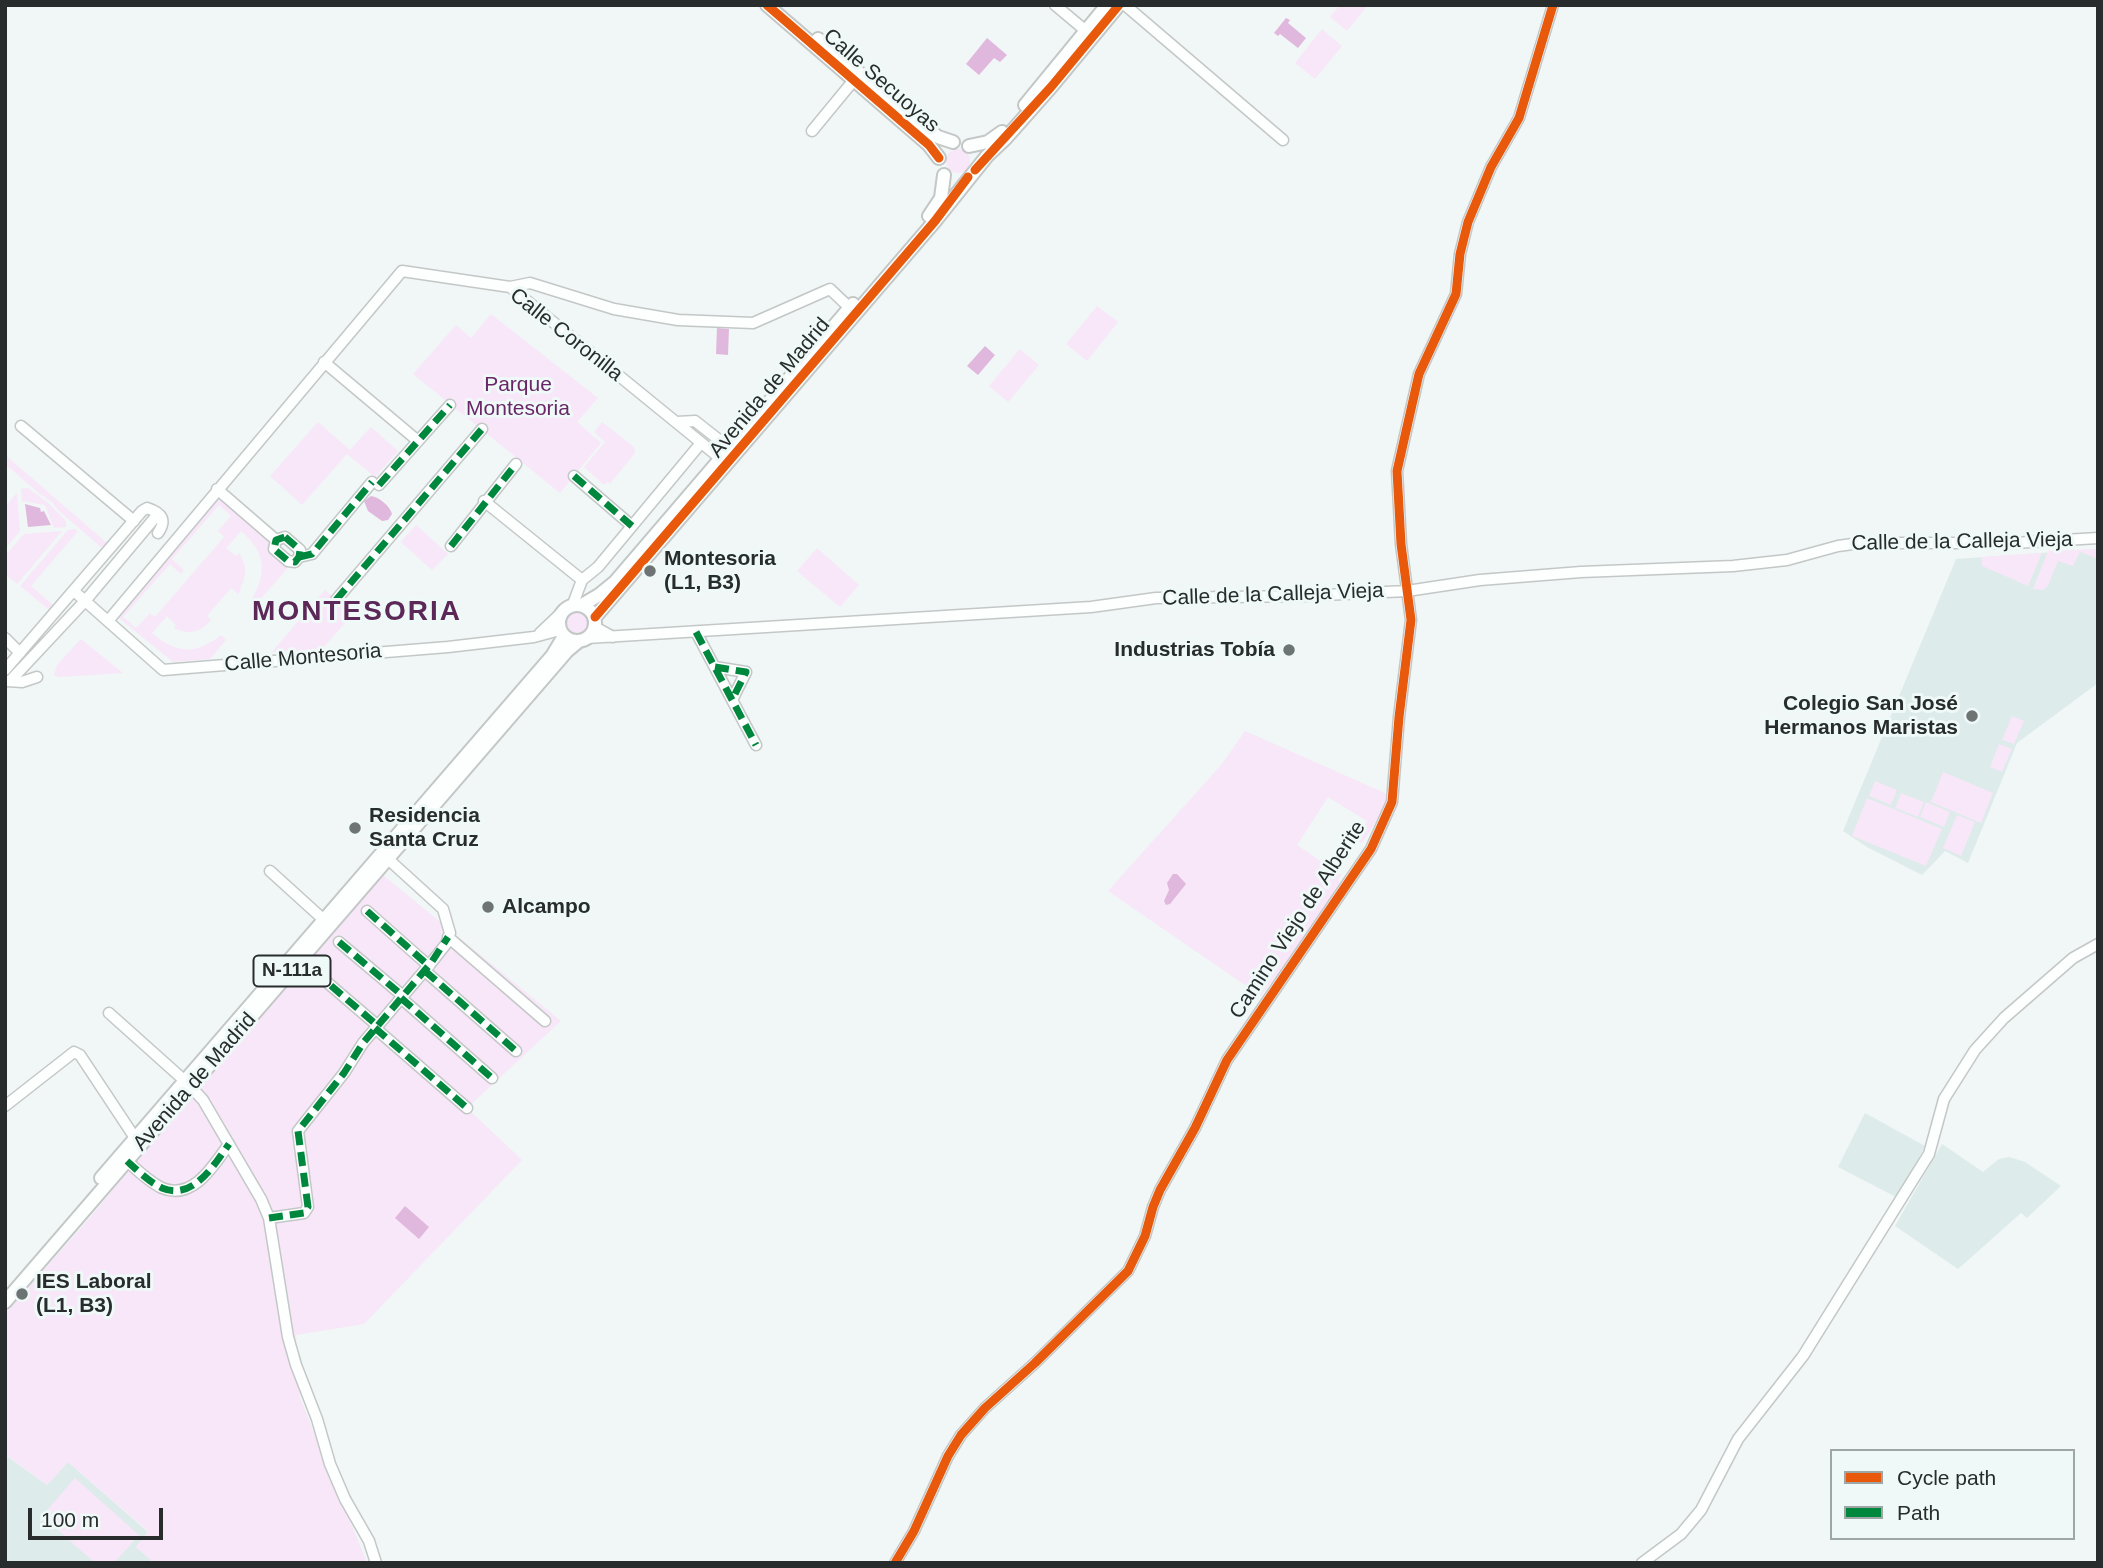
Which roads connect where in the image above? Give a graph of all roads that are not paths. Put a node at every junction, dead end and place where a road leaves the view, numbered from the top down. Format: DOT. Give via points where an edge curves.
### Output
graph roads {
  1 [pos="767,5"];
  2 [pos="778,5"];
  3 [pos="1055,5"];
  4 [pos="1107,5"];
  5 [pos="1119,5"];
  6 [pos="1125,5"];
  7 [pos="1553,5"];
  8 [pos="1086,32"];
  9 [pos="854,80"];
  10 [pos="812,131"];
  11 [pos="1283,140"];
  12 [pos="953,142"];
  13 [pos="969,146"];
  14 [pos="939,158"];
  15 [pos="972,174"];
  16 [pos="944,175"];
  17 [pos="510,287"];
  18 [pos="850,308"];
  19 [pos="324,362"];
  20 [pos="450,405"];
  21 [pos="677,422"];
  22 [pos="22,426"];
  23 [pos="482,429"];
  24 [pos="418,441"];
  25 [pos="701,443"];
  26 [pos="724,453"];
  27 [pos="516,464"];
  28 [pos="574,476"];
  29 [pos="217,489"];
  30 [pos="484,501"];
  31 [pos="158,514"];
  32 [pos="134,522"];
  33 [pos="632,526"];
  34 [pos="158,533"];
  35 [pos="2098,538"];
  36 [pos="276,540"];
  37 [pos="451,545"];
  38 [pos="299,557"];
  39 [pos="582,580"];
  40 [pos="1407,591"];
  41 [pos="75,592"];
  42 [pos="336,600"];
  43 [pos="85,601"];
  44 [pos="577,605"];
  45 [pos="560,614"];
  46 [pos="108,621"];
  47 [pos="595,622"];
  48 [pos="696,632"];
  49 [pos="562,633"];
  50 [pos="534,637"];
  51 [pos="614,637"];
  52 [pos="5,638"];
  53 [pos="583,640"];
  54 [pos="20,653"];
  55 [pos="547,662"];
  56 [pos="715,667"];
  57 [pos="5,670"];
  58 [pos="37,677"];
  59 [pos="8,681"];
  60 [pos="732,700"];
  61 [pos="756,745"];
  62 [pos="388,859"];
  63 [pos="270,871"];
  64 [pos="367,911"];
  65 [pos="324,920"];
  66 [pos="449,937"];
  67 [pos="339,942"];
  68 [pos="2098,944"];
  69 [pos="427,968"];
  70 [pos="315,972"];
  71 [pos="402,997"];
  72 [pos="109,1013"];
  73 [pos="545,1021"];
  74 [pos="377,1027"];
  75 [pos="516,1051"];
  76 [pos="492,1078"];
  77 [pos="188,1084"];
  78 [pos="5,1106"];
  79 [pos="467,1108"];
  80 [pos="135,1138"];
  81 [pos="229,1144"];
  82 [pos="127,1161"];
  83 [pos="269,1218"];
  84 [pos="5,1289"];
  85 [pos="5,1302"];
  86 [pos="376,1563"];
  87 [pos="895,1563"];
  88 [pos="1642,1563"];
  1 -- 9 [label="main road, Calle Secuoyas"];
  2 -- 12 [label="main road, Calle Secuoyas" via="925,127"];
  3 -- 8 [label="street"];
  4 -- 8 [label="main road"];
  5 -- 15 [label="main road, Avenida de Madrid / N-111a"];
  6 -- 11 [label="street"];
  7 -- 40 [label="street, Camino Viejo de Alberite" via="1520,118 1490,167 1468,222 1456,294 1419,374 1397,471"];
  8 -- 13 [label="main road" via="998,136"];
  9 -- 10 [label="street"];
  9 -- 14 [label="main road, Calle Secuoyas"];
  12 -- 13 [label="main road"];
  12 -- 14 [label="main road"];
  13 -- 15 [label="main road" via="976,154"];
  14 -- 16 [label="main road"];
  15 -- 16 [label="main road" via="956,180"];
  15 -- 47 [label="main road, Avenida de Madrid / N-111a"];
  16 -- 18 [label="main road, Avenida de Madrid" via="938,204"];
  17 -- 18 [label="street" via="530,283 614,309 678,320 752,323 830,289"];
  17 -- 19 [label="street, Calle Coronilla" via="402,271"];
  17 -- 21 [label="street, Calle Coronilla"];
  18 -- 26 [label="main road, Avenida de Madrid"];
  19 -- 24 [label="street"];
  19 -- 29 [label="street"];
  20 -- 24 [label="street"];
  21 -- 25 [label="street, Calle Coronilla"];
  21 -- 26 [label="street, Calle Coronilla" via="695,421"];
  22 -- 32 [label="street"];
  23 -- 42 [label="street"];
  24 -- 38 [label="street" via="312,554"];
  25 -- 26 [label="street, Calle Coronilla"];
  25 -- 33 [label="street"];
  26 -- 44 [label="main road, Avenida de Madrid" via="615,582"];
  27 -- 30 [label="street"];
  28 -- 33 [label="street"];
  29 -- 36 [label="street"];
  29 -- 46 [label="street"];
  30 -- 37 [label="street"];
  30 -- 39 [label="street"];
  31 -- 32 [label="street" via="147,508"];
  31 -- 34 [label="street" via="164,525"];
  31 -- 43 [label="street"];
  32 -- 41 [label="street"];
  33 -- 39 [label="street"];
  35 -- 40 [label="street, Calle de la Calleja Vieja" via="1860,543 1733,566 1556,574"];
  36 -- 38 [label="street" via="285,537 300,550"];
  36 -- 38 [label="street" via="274,549 288,561"];
  39 -- 44 [label="street"];
  40 -- 48 [label="street, Calle de la Calleja Vieja" via="1156,598 1091,607"];
  40 -- 87 [label="street, Camino Viejo de Alberite" via="1411,620 1392,802 1371,849 1227,1060 1156,1198 1145,1237 1128,1271 961,1435"];
  41 -- 43 [label="street, Calle Montesoria"];
  41 -- 54 [label="street"];
  43 -- 46 [label="street, Calle Montesoria"];
  43 -- 59 [label="street"];
  44 -- 45 [label="main road"];
  44 -- 47 [label="main road" via="588,607"];
  45 -- 49 [label="main road"];
  45 -- 50 [label="street"];
  46 -- 50 [label="street, Calle Montesoria" via="163,670"];
  47 -- 51 [label="street"];
  47 -- 53 [label="main road, N-111a"];
  48 -- 51 [label="street, Calle de la Calleja Vieja"];
  48 -- 56 [label="street"];
  49 -- 50 [label="street, Calle Montesoria"];
  49 -- 53 [label="main road"];
  49 -- 55 [label="main road, Avenida de Madrid / N-111a" via="558,649"];
  50 -- 55 [label="street" via="549,644"];
  51 -- 53 [label="street"];
  52 -- 54 [label="street"];
  53 -- 62 [label="main road, Avenida de Madrid / N-111a" via="567,651"];
  54 -- 57 [label="street"];
  55 -- 65 [label="main road, Avenida de Madrid / N-111a"];
  56 -- 60 [label="street"];
  56 -- 60 [label="street" via="746,672"];
  58 -- 59 [label="street"];
  60 -- 61 [label="street"];
  62 -- 66 [label="street" via="443,908"];
  62 -- 77 [label="main road, Avenida de Madrid / N-111a"];
  63 -- 65 [label="street"];
  64 -- 69 [label="street"];
  65 -- 77 [label="main road, Avenida de Madrid / N-111a"];
  66 -- 69 [label="street"];
  66 -- 73 [label="street"];
  67 -- 71 [label="street"];
  68 -- 88 [label="street" via="2063,967 1975,1050 1944,1099 1929,1153 1803,1356 1738,1439 1701,1510 1681,1534"];
  69 -- 71 [label="street"];
  69 -- 75 [label="street"];
  70 -- 74 [label="street"];
  71 -- 74 [label="street"];
  71 -- 76 [label="street"];
  72 -- 77 [label="street"];
  74 -- 79 [label="street"];
  74 -- 83 [label="street" via="298,1131 308,1207 304,1213"];
  77 -- 80 [label="main road, Avenida de Madrid / N-111a"];
  77 -- 81 [label="street" via="204,1100"];
  77 -- 82 [label="main road, Avenida de Madrid / N-111a"];
  78 -- 80 [label="street" via="74,1052"];
  80 -- 84 [label="main road, Avenida de Madrid / N-111a"];
  81 -- 82 [label="street" via="199,1182 183,1190 160,1187"];
  81 -- 83 [label="street"];
  82 -- 85 [label="main road, Avenida de Madrid / N-111a"];
  83 -- 86 [label="street" via="296,1364 330,1464"];
}
